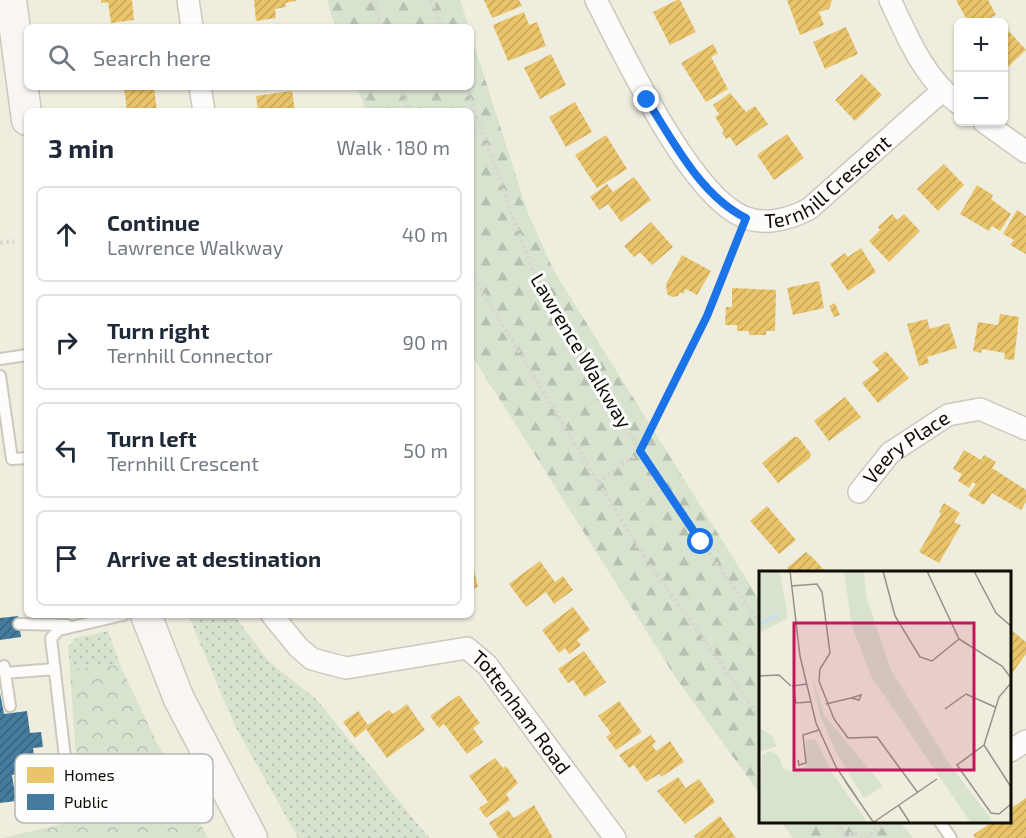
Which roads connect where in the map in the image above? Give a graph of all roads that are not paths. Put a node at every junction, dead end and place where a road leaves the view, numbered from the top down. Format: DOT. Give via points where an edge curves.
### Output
graph roads {
  1 [pos="11,0"];
  2 [pos="188,0"];
  3 [pos="596,0"];
  4 [pos="890,0"];
  5 [pos="192,24"];
  6 [pos="200,90"];
  7 [pos="950,97"];
  8 [pos="25,108"];
  9 [pos="204,108"];
  10 [pos="990,126"];
  11 [pos="1026,152"];
  12 [pos="24,355"];
  13 [pos="0,359"];
  14 [pos="0,376"];
  15 [pos="1026,429"];
  16 [pos="24,458"];
  17 [pos="859,492"];
  18 [pos="109,618"];
  19 [pos="147,618"];
  20 [pos="274,618"];
  21 [pos="19,624"];
  22 [pos="76,625"];
  23 [pos="55,669"];
  24 [pos="10,706"];
  25 [pos="1026,741"];
  26 [pos="1011,750"];
  27 [pos="65,754"];
  28 [pos="208,754"];
  29 [pos="213,764"];
  30 [pos="941,823"];
  31 [pos="252,838"];
  32 [pos="615,838"];
  33 [pos="951,838"];
  1 -- 8 [label="main road"];
  2 -- 5 [label="street"];
  3 -- 7 [label="street, Ternhill Crescent" via="672,140 718,198 746,218 790,219 809,209"];
  4 -- 7 [label="street, Ternhill Crescent" via="912,47"];
  6 -- 9 [label="street"];
  10 -- 11 [label="street"];
  12 -- 13 [label="lane"];
  14 -- 16 [label="lane" via="12,459"];
  15 -- 17 [label="street, Veery Place" via="980,409 948,415 890,453"];
  18 -- 22 [label="lane"];
  19 -- 28 [label="main road" via="179,699"];
  20 -- 32 [label="street, Tottenham Road" via="312,659 346,668 467,648 487,665"];
  21 -- 22 [label="lane"];
  22 -- 23 [label="lane" via="59,630 51,638"];
  23 -- 24 [label="lane" via="5,670"];
  23 -- 27 [label="lane"];
  25 -- 26 [label="street"];
  29 -- 31 [label="main road"];
  30 -- 33 [label="lane"];
}
